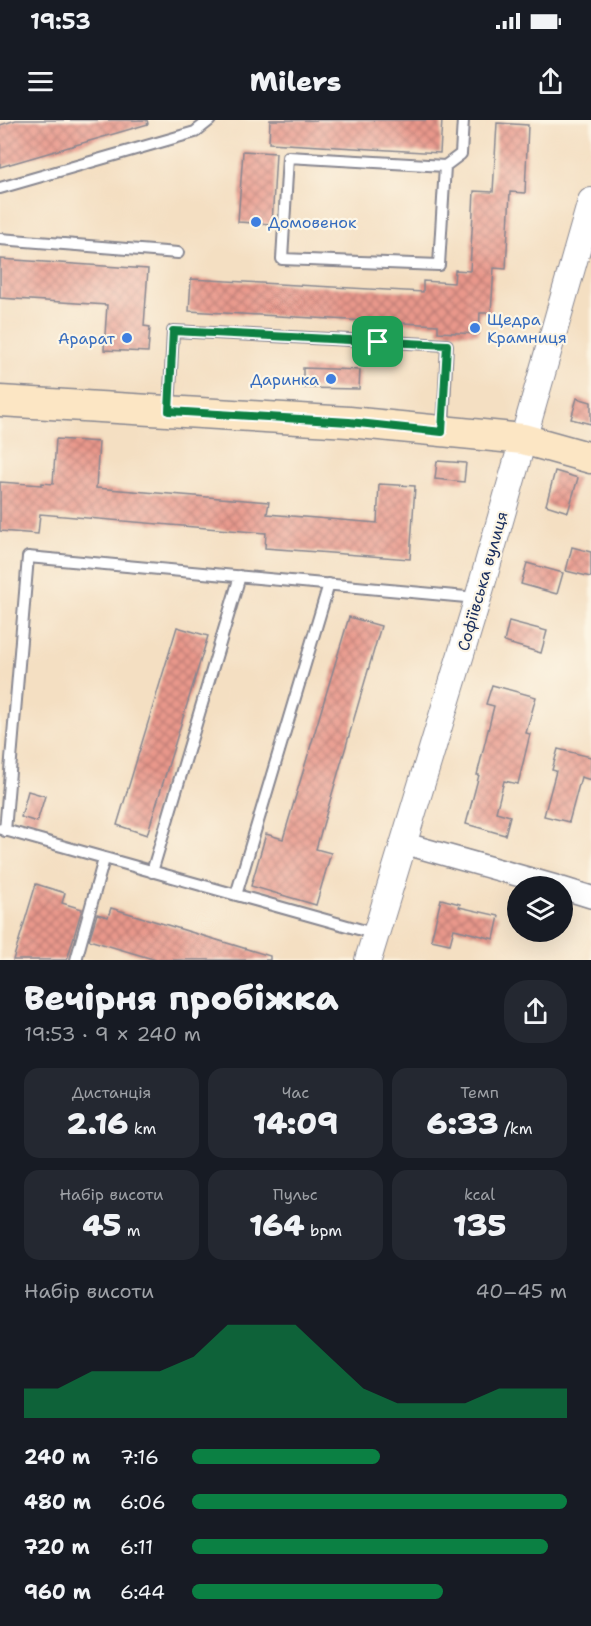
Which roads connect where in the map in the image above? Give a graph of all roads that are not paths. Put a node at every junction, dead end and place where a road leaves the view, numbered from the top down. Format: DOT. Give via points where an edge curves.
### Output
graph roads {
  1 [pos="210,120"];
  2 [pos="463,120"];
  3 [pos="445,166"];
  4 [pos="0,188"];
  5 [pos="591,201"];
  6 [pos="0,239"];
  7 [pos="178,253"];
  8 [pos="0,401"];
  9 [pos="169,411"];
  10 [pos="442,432"];
  11 [pos="523,440"];
  12 [pos="591,458"];
  13 [pos="240,576"];
  14 [pos="329,584"];
  15 [pos="478,598"];
  16 [pos="3,830"];
  17 [pos="403,843"];
  18 [pos="104,858"];
  19 [pos="152,872"];
  20 [pos="520,876"];
  21 [pos="573,891"];
  22 [pos="236,895"];
  23 [pos="591,897"];
  24 [pos="376,934"];
  25 [pos="77,960"];
  26 [pos="368,960"];
  1 -- 4 [label="lane" via="195,132"];
  2 -- 3 [label="lane" via="461,154"];
  3 -- 3 [label="lane" via="439,265 282,259 288,157"];
  5 -- 11 [label="street, Софіївська вулиця"];
  6 -- 7 [label="lane"];
  8 -- 9 [label="main road"];
  9 -- 10 [label="main road"];
  9 -- 10 [label="lane" via="173,331 447,345"];
  10 -- 11 [label="main road"];
  11 -- 12 [label="main road"];
  11 -- 15 [label="street, Софіївська вулиця"];
  13 -- 14 [label="lane"];
  13 -- 16 [label="lane" via="28,557"];
  13 -- 19 [label="lane"];
  14 -- 15 [label="lane"];
  14 -- 22 [label="lane"];
  15 -- 17 [label="street, Софіївська вулиця"];
  16 -- 18 [label="lane"];
  17 -- 20 [label="street"];
  17 -- 24 [label="street, Софіївська вулиця"];
  18 -- 19 [label="lane"];
  18 -- 25 [label="lane"];
  19 -- 22 [label="lane"];
  21 -- 23 [label="street"];
  22 -- 24 [label="lane"];
  24 -- 26 [label="street, Софіївська вулиця"];
}
